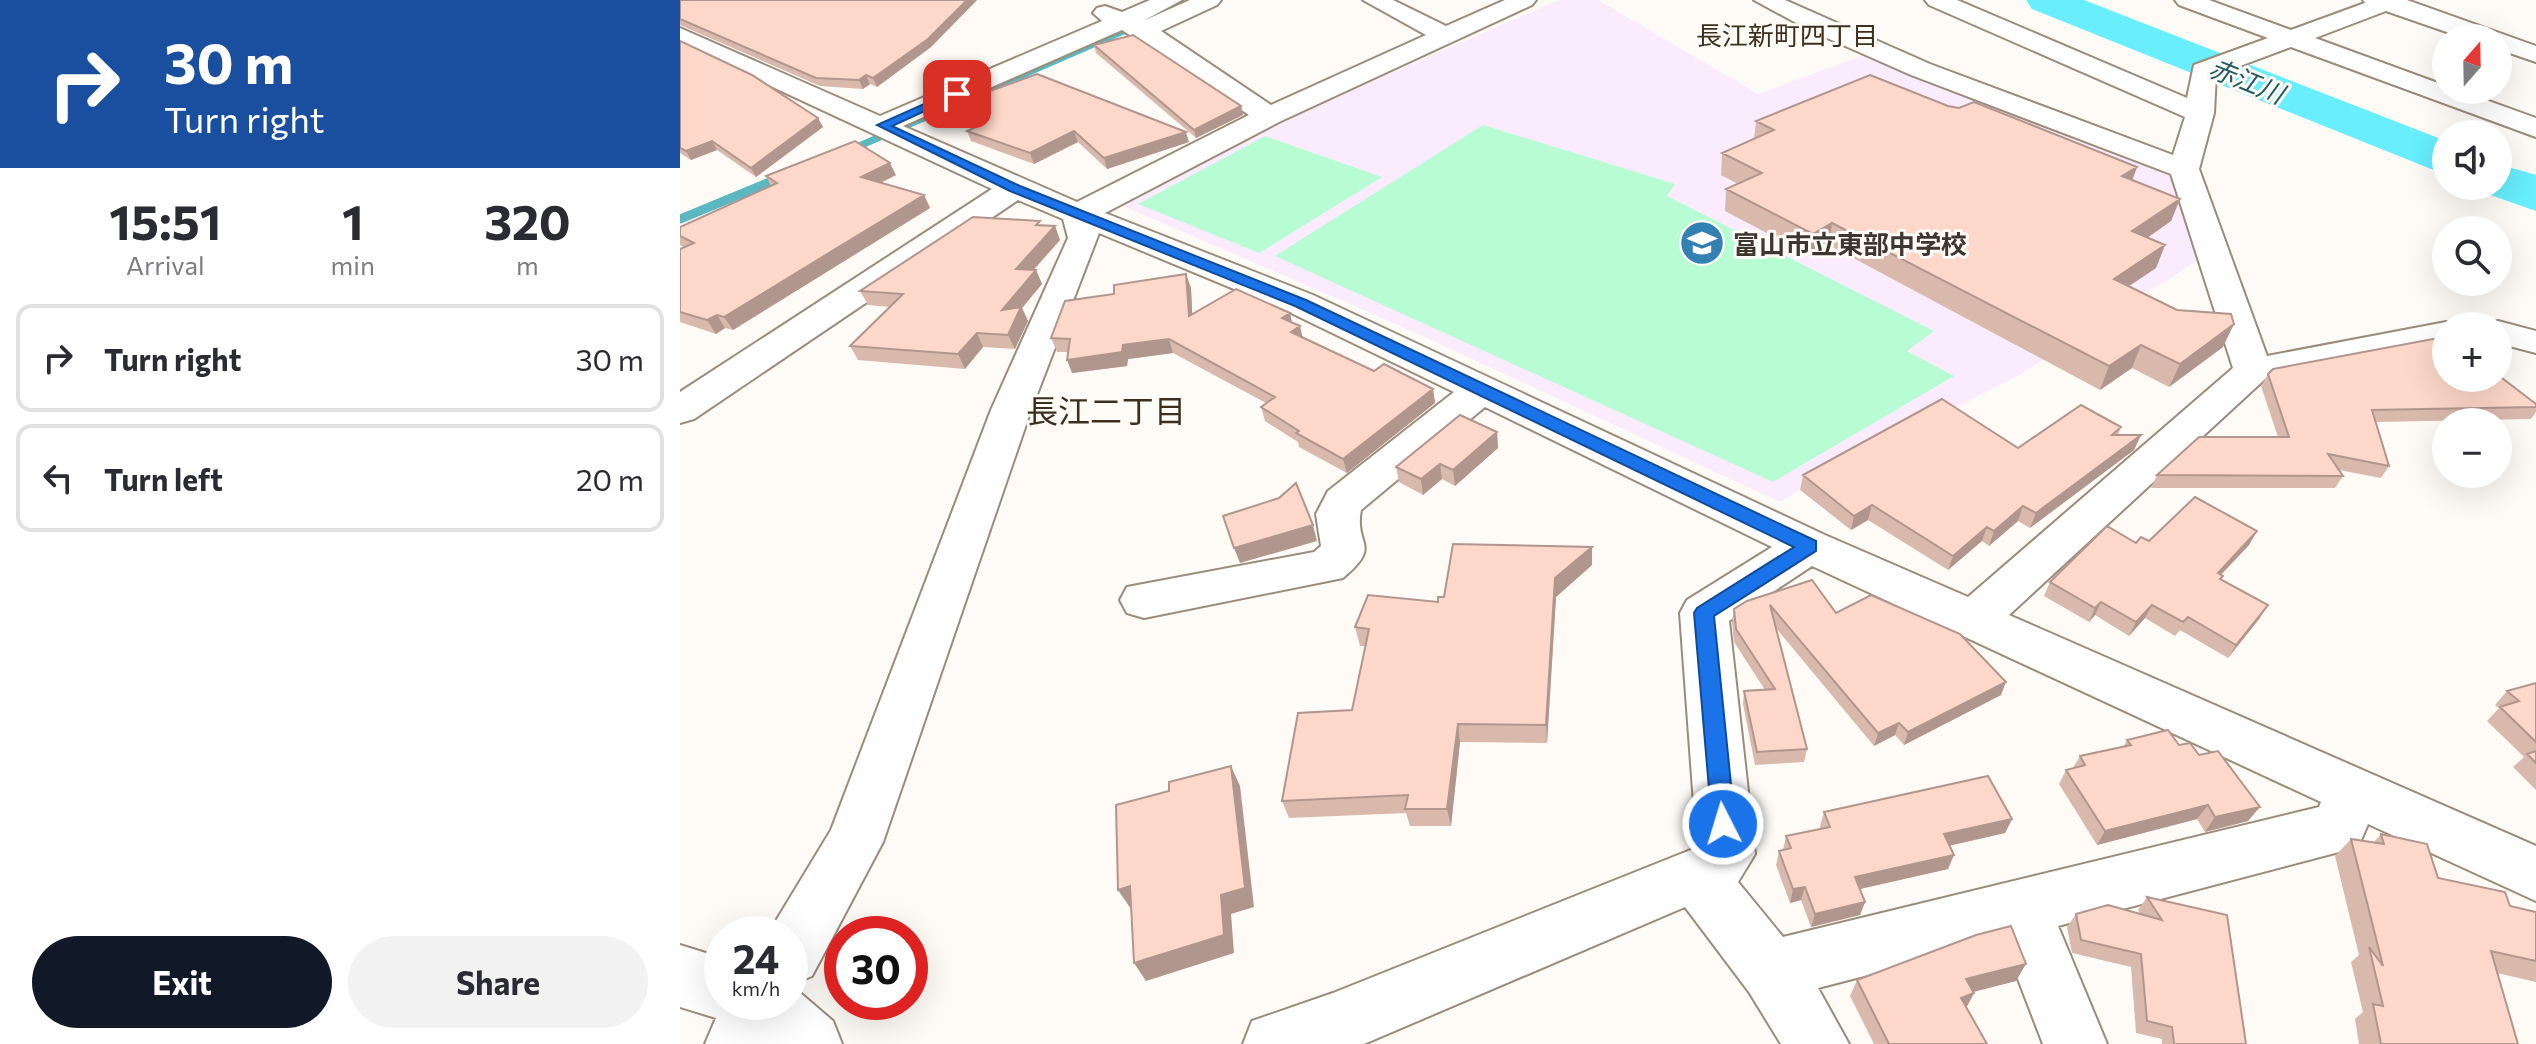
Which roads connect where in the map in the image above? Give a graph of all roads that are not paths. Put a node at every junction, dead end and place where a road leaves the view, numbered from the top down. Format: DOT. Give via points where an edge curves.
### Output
graph roads {
  1 [pos="1103,0"];
  2 [pos="1170,0"];
  3 [pos="1209,0"];
  4 [pos="1375,0"];
  5 [pos="1524,0"];
  6 [pos="1766,0"];
  7 [pos="1937,0"];
  8 [pos="2187,0"];
  9 [pos="2385,1"];
  10 [pos="2450,24"];
  11 [pos="1133,26"];
  12 [pos="1446,36"];
  13 [pos="2291,38"];
  14 [pos="2512,46"];
  15 [pos="680,49"];
  16 [pos="2536,54"];
  17 [pos="2200,113"];
  18 [pos="1269,116"];
  19 [pos="882,125"];
  20 [pos="2536,128"];
  21 [pos="2184,169"];
  22 [pos="1015,188"];
  23 [pos="1078,214"];
  24 [pos="2432,336"];
  25 [pos="2512,336"];
  26 [pos="2536,342"];
  27 [pos="2253,370"];
  28 [pos="1481,390"];
  29 [pos="680,410"];
  30 [pos="1809,546"];
  31 [pos="1144,600"];
  32 [pos="1973,620"];
  33 [pos="2353,789"];
  34 [pos="2536,874"];
  35 [pos="1696,875"];
  36 [pos="2021,908"];
  37 [pos="808,924"];
  38 [pos="1771,970"];
  39 [pos="680,976"];
  40 [pos="704,983"];
  41 [pos="752,1020"];
  42 [pos="783,1020"];
  43 [pos="737,1044"];
  44 [pos="810,1044"];
  45 [pos="1275,1044"];
  46 [pos="1817,1044"];
  47 [pos="2075,1044"];
  1 -- 11 [label="street" via="1102,12"];
  2 -- 11 [label="street"];
  3 -- 11 [label="street"];
  4 -- 12 [label="street"];
  5 -- 12 [label="street"];
  6 -- 21 [label="street" via="1865,49"];
  7 -- 17 [label="street"];
  8 -- 13 [label="street"];
  9 -- 10 [label="street"];
  9 -- 13 [label="street"];
  11 -- 18 [label="street"];
  11 -- 19 [label="street"];
  12 -- 18 [label="street"];
  13 -- 17 [label="street" via="2203,71"];
  13 -- 20 [label="street"];
  14 -- 16 [label="street"];
  15 -- 19 [label="street" via="712,47"];
  17 -- 21 [label="street"];
  18 -- 23 [label="street"];
  19 -- 22 [label="street"];
  21 -- 27 [label="street"];
  22 -- 23 [label="street"];
  22 -- 29 [label="street"];
  23 -- 28 [label="street" via="1300,303"];
  23 -- 37 [label="street" via="1084,238 1011,410 855,842"];
  24 -- 27 [label="street"];
  25 -- 26 [label="street"];
  27 -- 32 [label="street"];
  28 -- 30 [label="street"];
  28 -- 31 [label="street" via="1343,502 1338,514 1344,552 1327,566"];
  30 -- 32 [label="street"];
  30 -- 35 [label="street" via="1704,613 1726,854 1713,868"];
  32 -- 33 [label="street"];
  33 -- 34 [label="street"];
  33 -- 36 [label="street" via="2339,827"];
  35 -- 38 [label="street"];
  35 -- 45 [label="street"];
  36 -- 38 [label="street"];
  36 -- 47 [label="street"];
  38 -- 46 [label="street"];
  39 -- 40 [label="street"];
  41 -- 43 [label="street"];
  42 -- 44 [label="street"];
}
